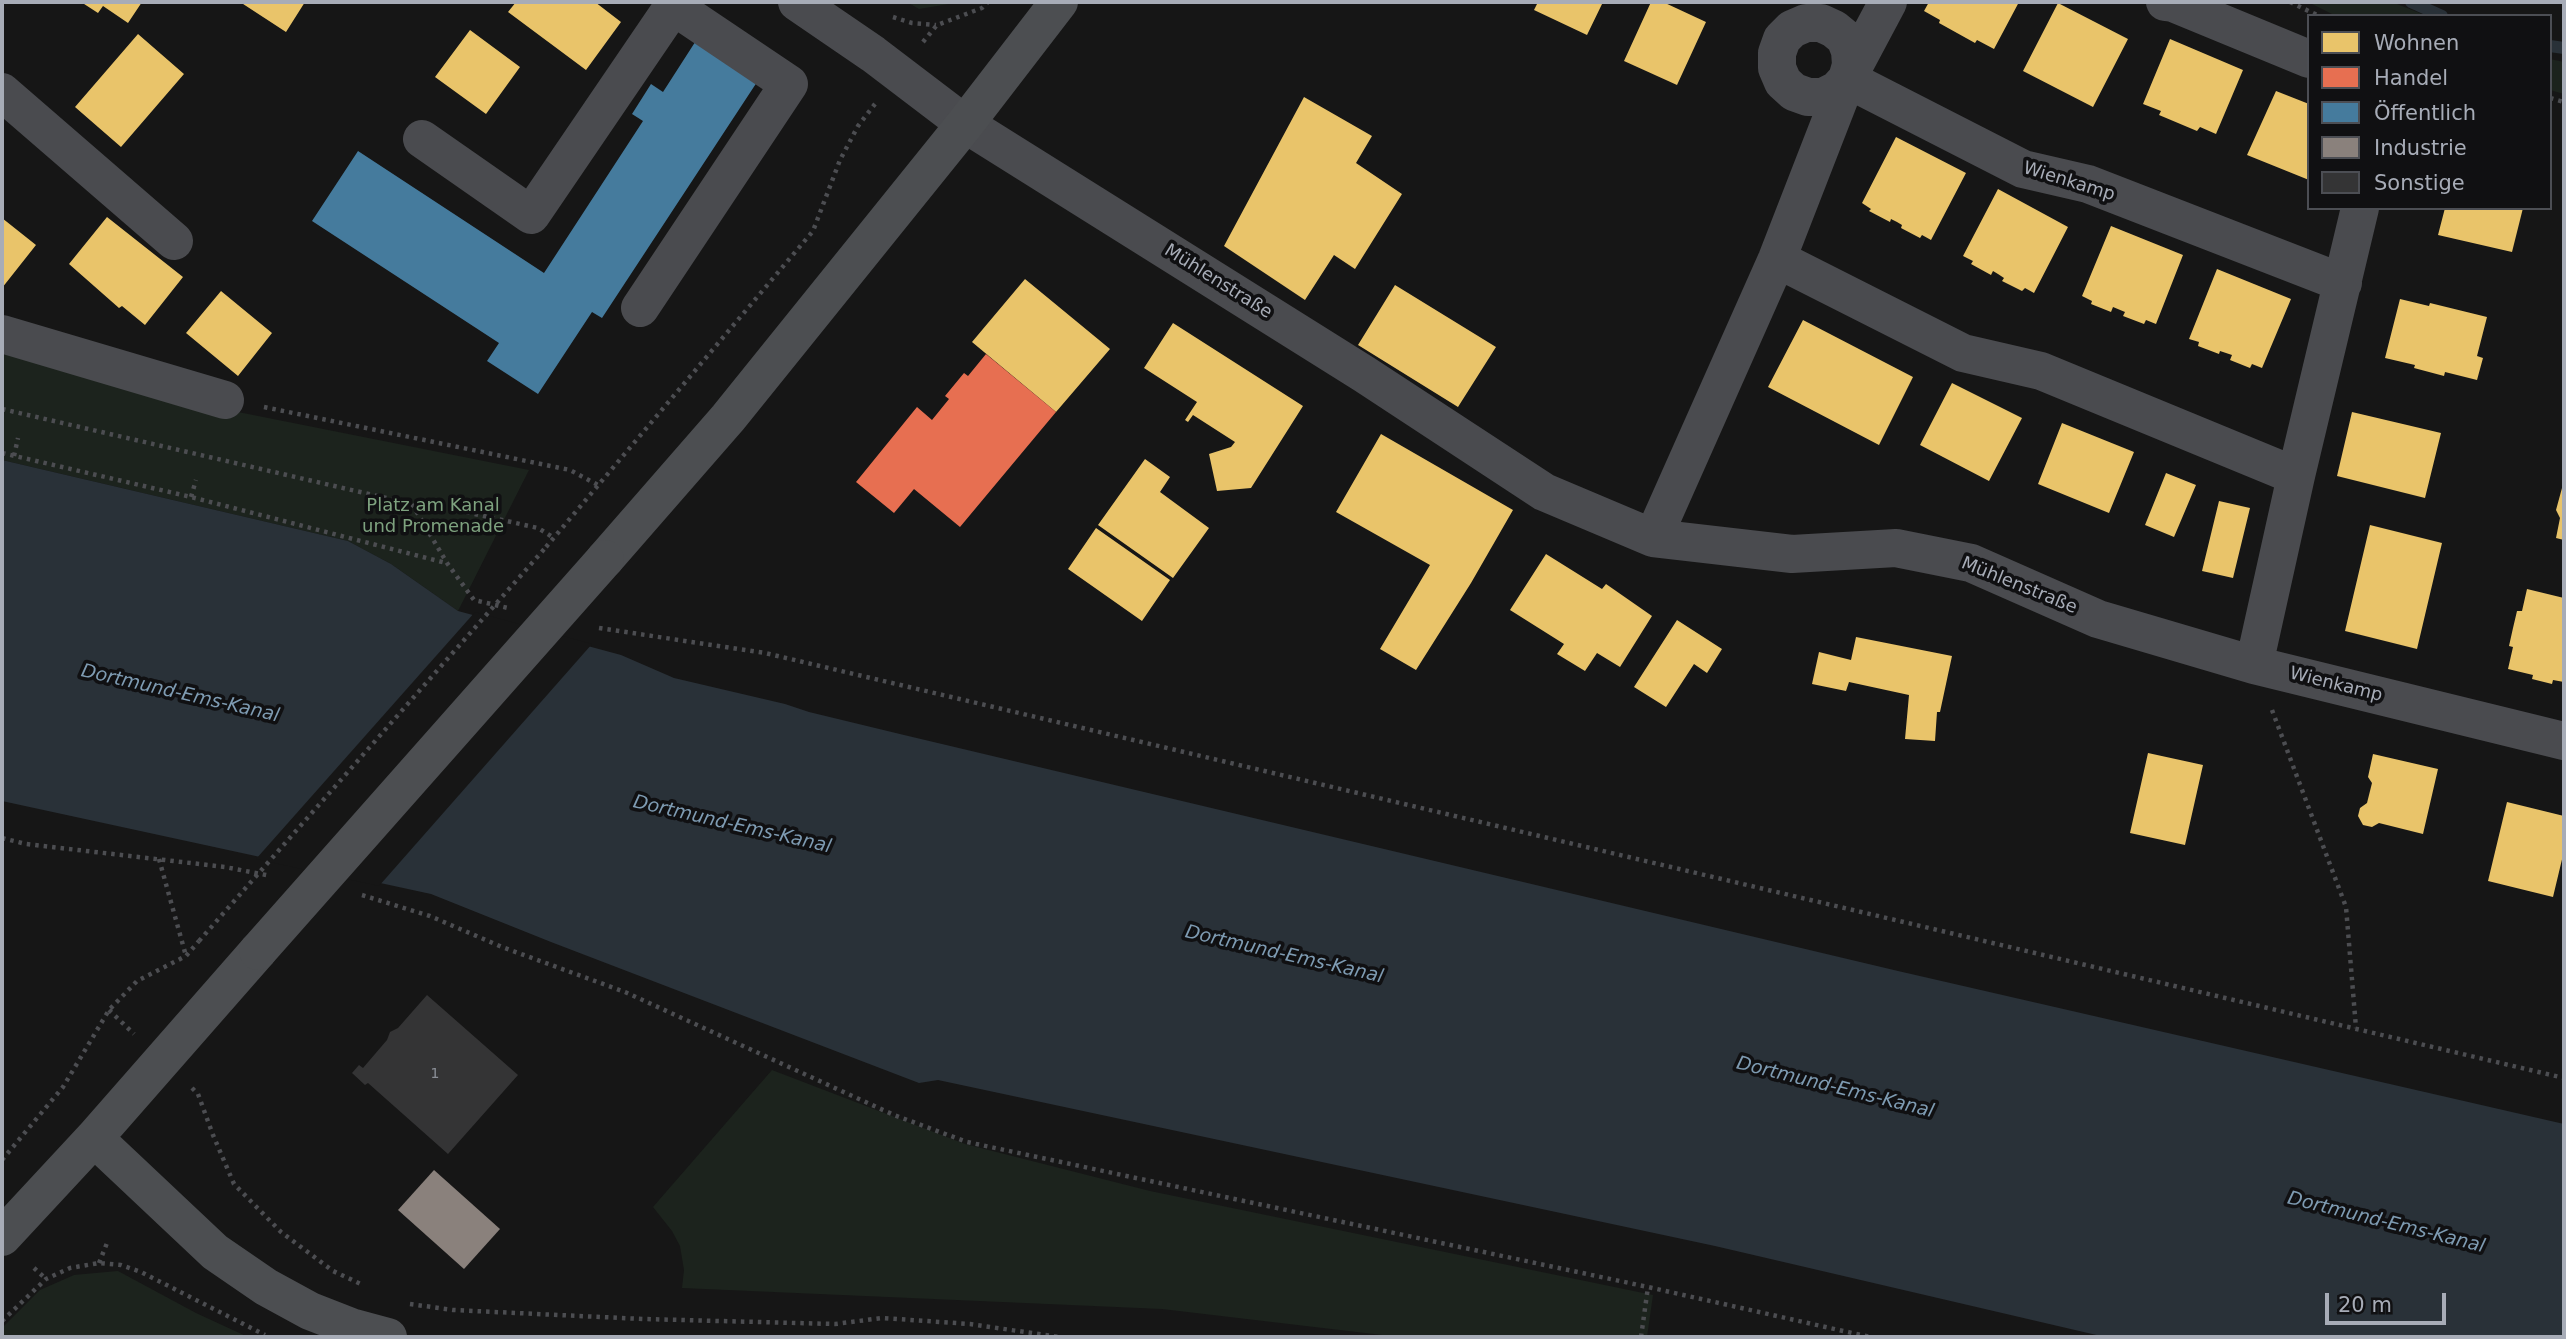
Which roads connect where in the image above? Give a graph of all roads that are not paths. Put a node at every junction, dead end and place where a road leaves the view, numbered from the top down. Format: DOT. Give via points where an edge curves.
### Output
graph roads {
  1 [pos="797,2"];
  2 [pos="1059,2"];
  3 [pos="1781,2"];
  4 [pos="1888,2"];
  5 [pos="2165,2"];
  6 [pos="674,4"];
  7 [pos="1821,23"];
  8 [pos="2307,58"];
  9 [pos="1847,79"];
  10 [pos="2,92"];
  11 [pos="965,124"];
  12 [pos="422,139"];
  13 [pos="2360,210"];
  14 [pos="174,241"];
  15 [pos="1777,259"];
  16 [pos="2343,283"];
  17 [pos="640,308"];
  18 [pos="2,334"];
  19 [pos="225,400"];
  20 [pos="2295,475"];
  21 [pos="1653,538"];
  22 [pos="2254,665"];
  23 [pos="2564,741"];
  24 [pos="94,1138"];
  25 [pos="2,1237"];
  26 [pos="388,1337"];
  1 -- 11 [label="street, Mühlenstraße"];
  2 -- 11 [label="main road"];
  3 -- 7 [label="street"];
  4 -- 9 [label="street"];
  5 -- 8 [label="street"];
  6 -- 12 [label="street" via="531,215"];
  6 -- 17 [label="street" via="789,84"];
  7 -- 9 [label="street" via="1845,38 1851,65"];
  7 -- 9 [label="street" via="1806,23 1782,39 1777,68 1783,82 1794,92 1823,97"];
  9 -- 15 [label="street"];
  9 -- 16 [label="street, Wienkamp" via="2023,169 2088,184"];
  10 -- 14 [label="street"];
  11 -- 21 [label="street, Mühlenstraße" via="1544,492"];
  11 -- 24 [label="main road, bridge" via="728,418"];
  13 -- 16 [label="street"];
  15 -- 20 [label="street" via="1963,353 2042,371"];
  15 -- 21 [label="street"];
  16 -- 20 [label="street"];
  18 -- 19 [label="street"];
  20 -- 22 [label="street"];
  21 -- 22 [label="street, Mühlenstraße" via="1792,554 1896,548 1971,563 2098,619"];
  22 -- 23 [label="street, Wienkamp"];
  24 -- 25 [label="main road"];
  24 -- 26 [label="main road" via="225,1259 266,1287 351,1328"];
}
